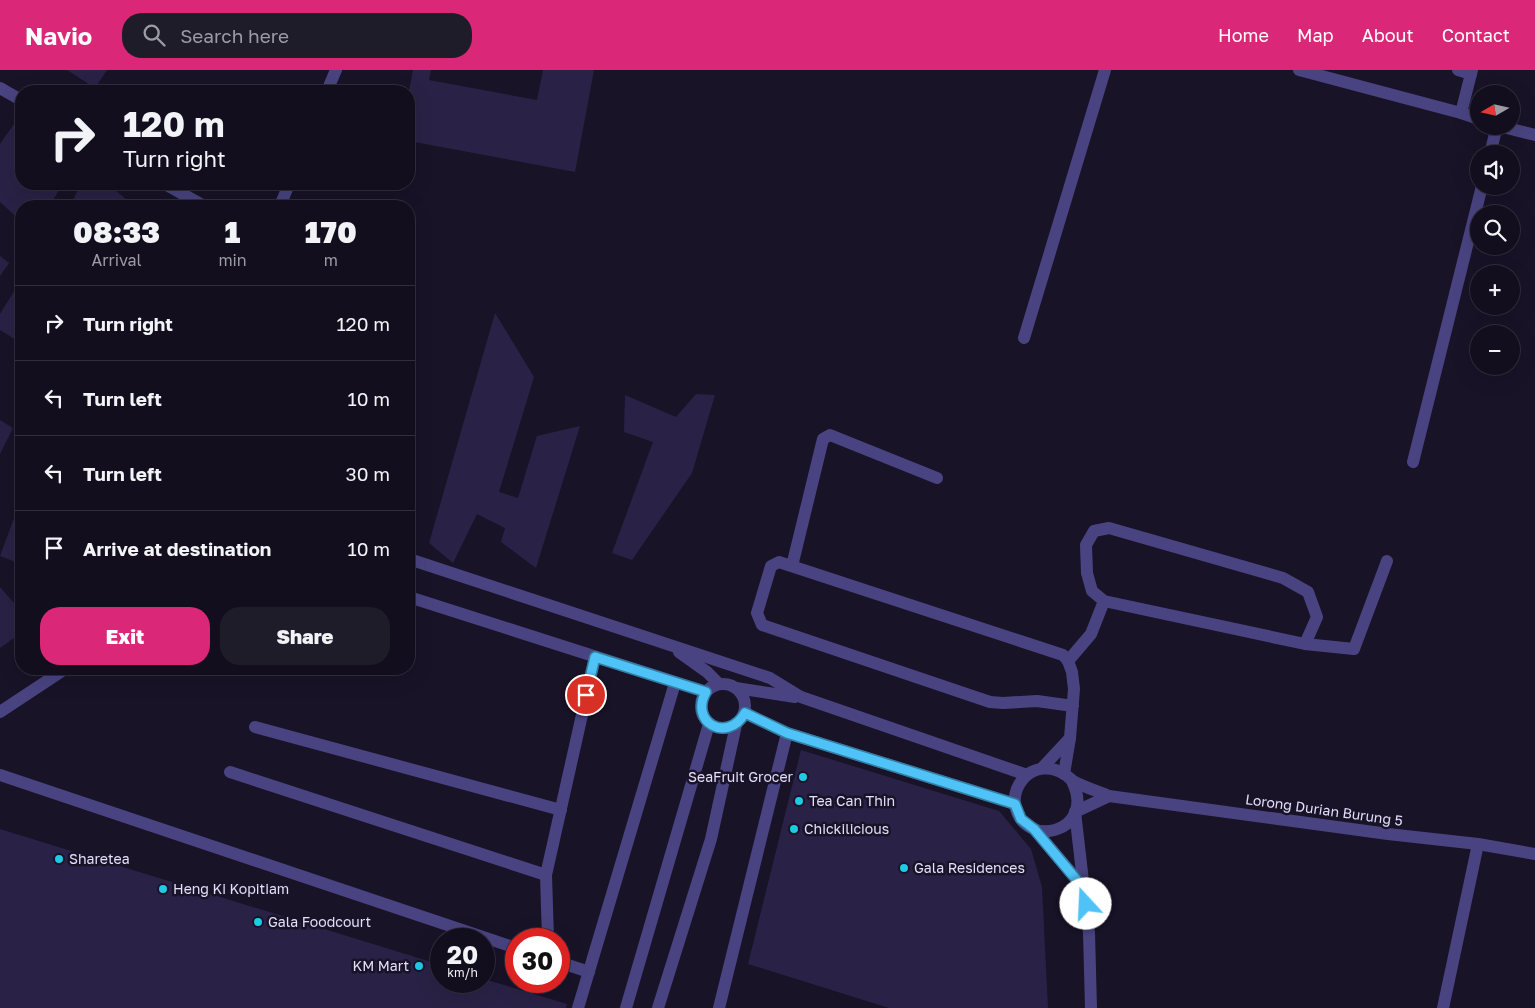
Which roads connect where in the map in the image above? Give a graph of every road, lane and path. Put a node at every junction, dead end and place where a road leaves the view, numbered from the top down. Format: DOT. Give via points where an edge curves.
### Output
graph roads {
  1 [pos="336,70"];
  2 [pos="1105,70"];
  3 [pos="1299,70"];
  4 [pos="1458,70"];
  5 [pos="1472,72"];
  6 [pos="330,85"];
  7 [pos="0,88"];
  8 [pos="15,97"];
  9 [pos="1461,112"];
  10 [pos="1470,116"];
  11 [pos="1520,131"];
  12 [pos="1535,135"];
  13 [pos="176,190"];
  14 [pos="1480,195"];
  15 [pos="193,200"];
  16 [pos="1024,338"];
  17 [pos="1413,462"];
  18 [pos="937,478"];
  19 [pos="415,561"];
  20 [pos="1387,561"];
  21 [pos="792,566"];
  22 [pos="415,600"];
  23 [pos="1104,601"];
  24 [pos="667,644"];
  25 [pos="1305,644"];
  26 [pos="595,657"];
  27 [pos="1068,660"];
  28 [pos="56,675"];
  29 [pos="675,682"];
  30 [pos="719,684"];
  31 [pos="736,688"];
  32 [pos="706,692"];
  33 [pos="801,697"];
  34 [pos="1073,706"];
  35 [pos="0,712"];
  36 [pos="745,713"];
  37 [pos="709,724"];
  38 [pos="736,725"];
  39 [pos="255,727"];
  40 [pos="787,733"];
  41 [pos="1070,738"];
  42 [pos="1042,768"];
  43 [pos="230,772"];
  44 [pos="1027,774"];
  45 [pos="0,775"];
  46 [pos="1068,777"];
  47 [pos="1109,796"];
  48 [pos="1015,804"];
  49 [pos="560,810"];
  50 [pos="1075,812"];
  51 [pos="1034,829"];
  52 [pos="1478,844"];
  53 [pos="1535,854"];
  54 [pos="546,875"];
  55 [pos="1085,890"];
  56 [pos="548,928"];
  57 [pos="505,944"];
  58 [pos="570,966"];
  59 [pos="589,972"];
  60 [pos="578,1008"];
  61 [pos="626,1008"];
  62 [pos="658,1008"];
  63 [pos="719,1008"];
  64 [pos="1090,1008"];
  65 [pos="1443,1008"];
  1 -- 6 [label="street"];
  2 -- 16 [label="street"];
  3 -- 9 [label="street"];
  4 -- 5 [label="street"];
  5 -- 9 [label="street"];
  7 -- 8 [label="street"];
  9 -- 10 [label="street"];
  11 -- 12 [label="street"];
  13 -- 15 [label="street"];
  14 -- 17 [label="street"];
  18 -- 21 [label="street" via="830,435 823,439"];
  19 -- 24 [label="street"];
  20 -- 25 [label="street" via="1354,649"];
  21 -- 27 [label="street" via="1063,655"];
  21 -- 34 [label="street" via="779,562 771,566 757,613 762,625 990,702 1037,701"];
  22 -- 26 [label="street"];
  23 -- 25 [label="street"];
  23 -- 25 [label="street" via="1092,591 1087,573 1086,545 1094,532 1109,528 1283,578 1308,592 1317,617"];
  23 -- 27 [label="street" via="1091,634"];
  24 -- 30 [label="street"];
  24 -- 33 [label="street" via="770,678"];
  26 -- 29 [label="street"];
  26 -- 49 [label="street"];
  27 -- 34 [label="street" via="1074,689"];
  28 -- 35 [label="street"];
  29 -- 32 [label="street"];
  29 -- 59 [label="street"];
  30 -- 31 [label="street"];
  30 -- 32 [label="street"];
  31 -- 33 [label="street"];
  31 -- 36 [label="street" via="745,699"];
  32 -- 37 [label="street" via="701,705"];
  33 -- 44 [label="street"];
  34 -- 41 [label="street"];
  36 -- 38 [label="street"];
  36 -- 40 [label="street"];
  37 -- 38 [label="street" via="722,729"];
  37 -- 61 [label="street"];
  38 -- 62 [label="street" via="711,839"];
  39 -- 49 [label="street"];
  40 -- 48 [label="street"];
  40 -- 63 [label="street"];
  41 -- 42 [label="street"];
  41 -- 46 [label="street"];
  42 -- 44 [label="street"];
  42 -- 46 [label="street" via="1057,770"];
  43 -- 54 [label="street"];
  44 -- 48 [label="street" via="1017,788"];
  45 -- 57 [label="street"];
  46 -- 47 [label="street, Lorong Durian Burung 5"];
  46 -- 50 [label="street" via="1076,790 1078,802"];
  47 -- 50 [label="street"];
  47 -- 52 [label="street, Lorong Durian Burung 5"];
  48 -- 51 [label="street" via="1021,819"];
  49 -- 54 [label="street"];
  50 -- 51 [label="street" via="1070,821 1054,831"];
  50 -- 55 [label="street"];
  51 -- 55 [label="street"];
  52 -- 53 [label="street, Lorong Durian Burung 5"];
  52 -- 65 [label="street"];
  54 -- 56 [label="street"];
  55 -- 64 [label="street"];
  58 -- 59 [label="street"];
  59 -- 60 [label="street"];
}
